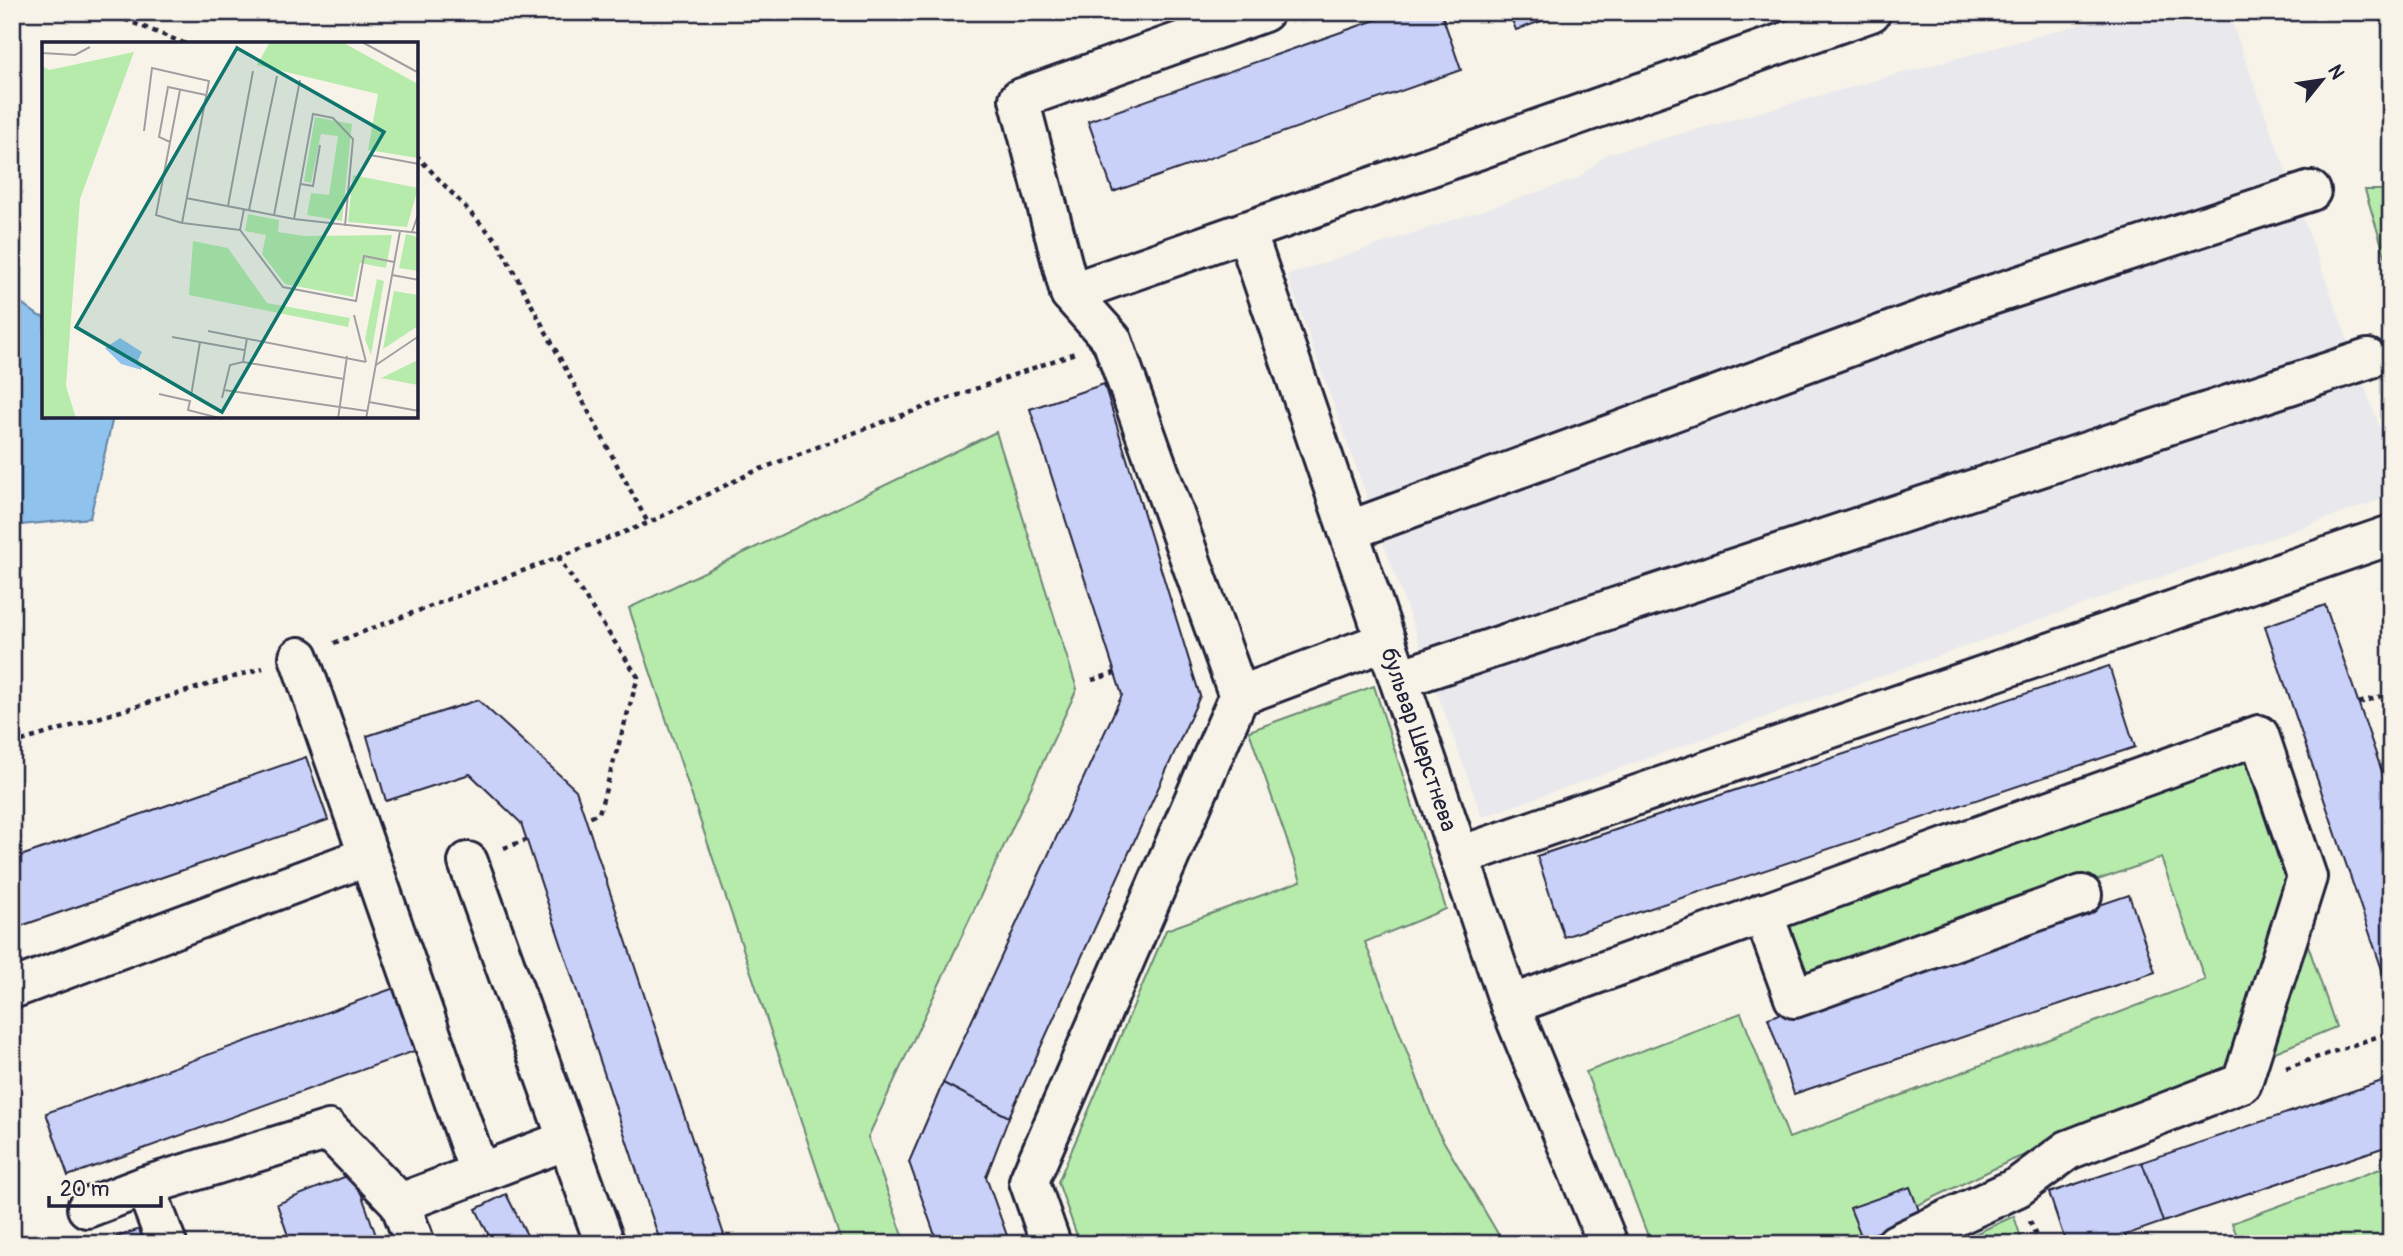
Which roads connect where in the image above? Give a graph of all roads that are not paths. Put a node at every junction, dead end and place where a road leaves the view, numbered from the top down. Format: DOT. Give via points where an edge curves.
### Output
graph roads {
  1 [pos="1264,12"];
  2 [pos="1871,12"];
  3 [pos="2311,191"];
  4 [pos="1246,231"];
  5 [pos="1070,293"];
  6 [pos="2368,359"];
  7 [pos="1348,531"];
  8 [pos="2391,535"];
  9 [pos="1386,641"];
  10 [pos="299,657"];
  11 [pos="1399,679"];
  12 [pos="1239,696"];
  13 [pos="368,856"];
  14 [pos="1460,856"];
  15 [pos="468,862"];
  16 [pos="2082,895"];
  17 [pos="1763,913"];
  18 [pos="12,989"];
  19 [pos="1510,1005"];
  20 [pos="567,1140"];
  21 [pos="479,1172"];
  22 [pos="145,1186"];
  23 [pos="400,1203"];
  24 [pos="87,1208"];
  25 [pos="167,1244"];
  26 [pos="415,1244"];
  27 [pos="605,1244"];
  28 [pos="1051,1244"];
  29 [pos="1608,1244"];
  30 [pos="1896,1244"];
  1 -- 5 [label="street" via="1019,99"];
  2 -- 4 [label="street"];
  3 -- 7 [label="street" via="1963,305"];
  4 -- 5 [label="street"];
  4 -- 7 [label="street, бульвар Шерстнева"];
  5 -- 12 [label="street" via="1112,340"];
  6 -- 11 [label="street"];
  7 -- 9 [label="street, бульвар Шерстнева"];
  8 -- 14 [label="street"];
  9 -- 11 [label="street, бульвар Шерстнева"];
  9 -- 12 [label="street"];
  10 -- 13 [label="street"];
  11 -- 14 [label="street, бульвар Шерстнева"];
  12 -- 28 [label="street" via="1030,1181"];
  13 -- 18 [label="street"];
  13 -- 21 [label="street"];
  14 -- 19 [label="street, бульвар Шерстнева"];
  15 -- 20 [label="street"];
  16 -- 17 [label="street" via="1794,998"];
  17 -- 19 [label="street"];
  17 -- 30 [label="street" via="2259,735 2307,877 2242,1083 2068,1150 2018,1187"];
  19 -- 29 [label="street, бульвар Шерстнева"];
  20 -- 21 [label="street"];
  20 -- 27 [label="street"];
  21 -- 23 [label="street"];
  22 -- 23 [label="street" via="329,1130"];
  22 -- 24 [label="street"];
  22 -- 25 [label="street"];
  23 -- 26 [label="street"];
}
